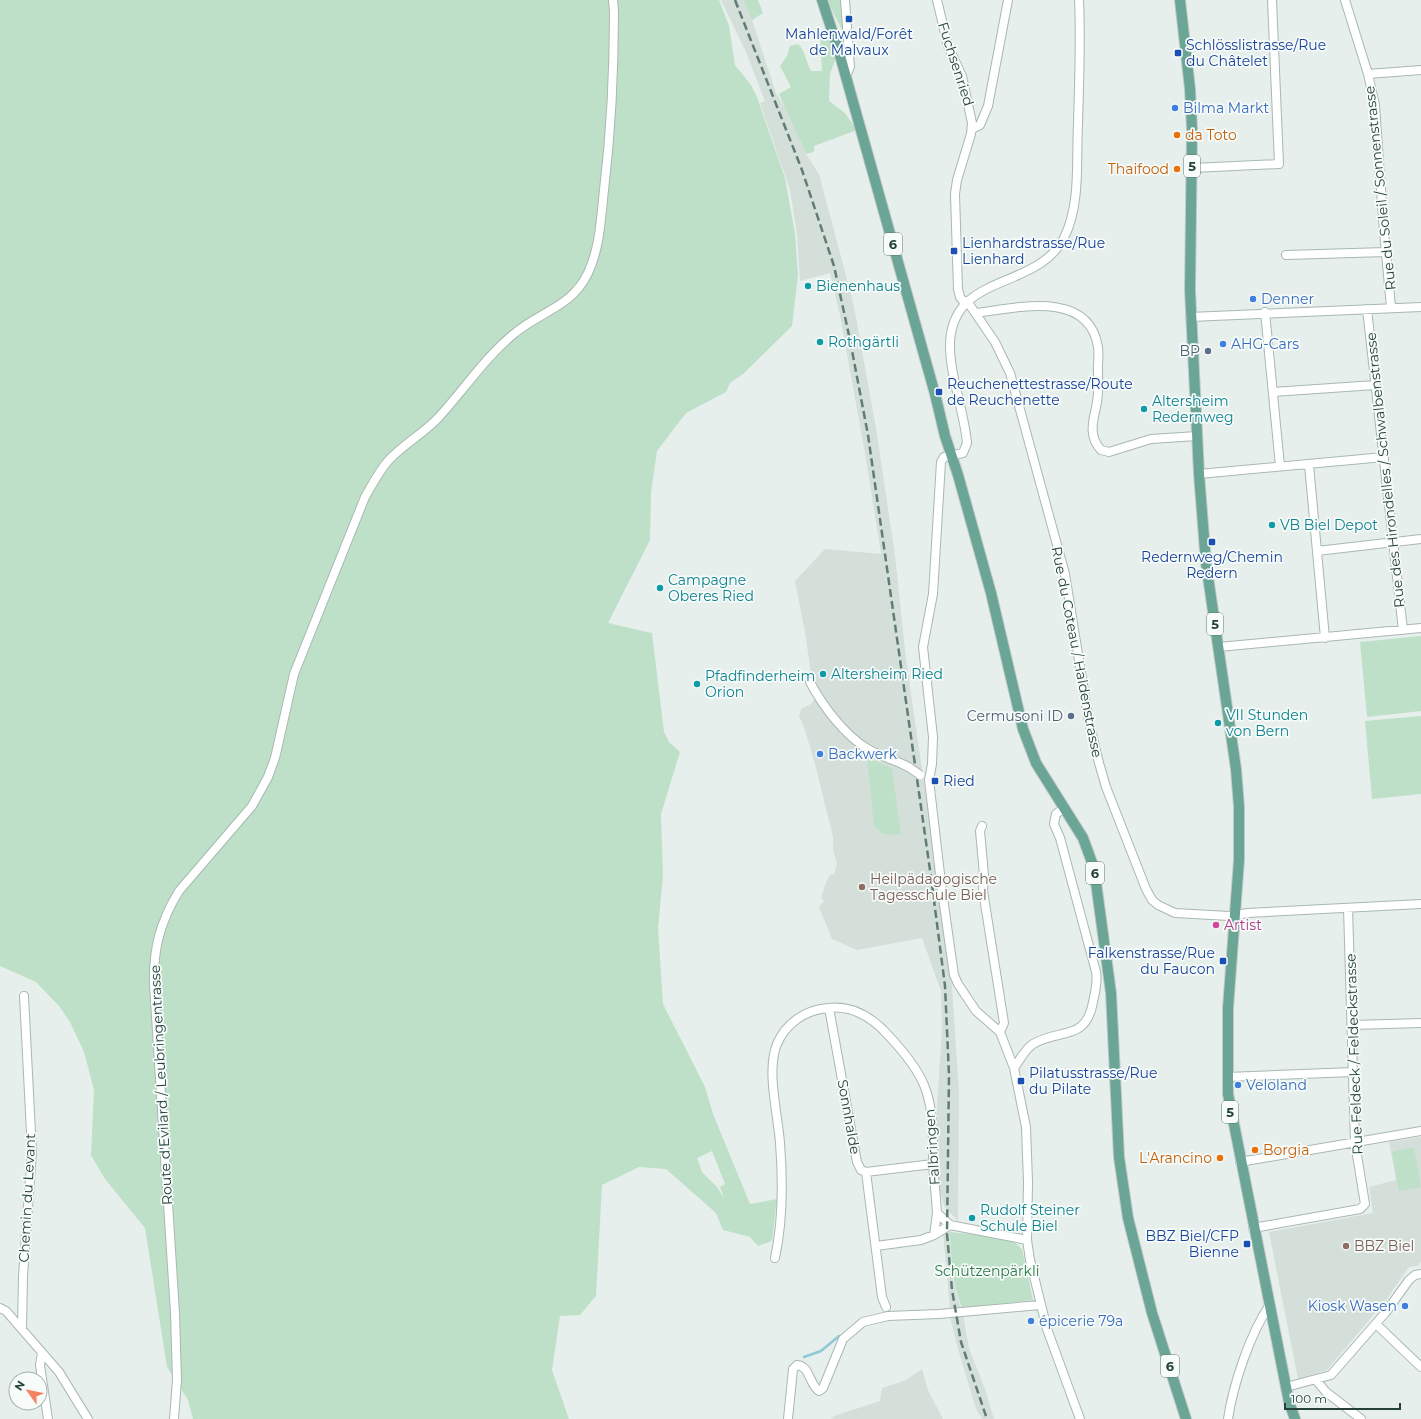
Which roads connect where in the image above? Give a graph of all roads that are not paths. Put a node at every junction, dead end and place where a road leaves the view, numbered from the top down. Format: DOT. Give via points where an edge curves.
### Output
graph roads {
  1 [pos="613,0"];
  2 [pos="822,0"];
  3 [pos="845,0"];
  4 [pos="937,0"];
  5 [pos="1008,0"];
  6 [pos="1079,0"];
  7 [pos="1180,0"];
  8 [pos="1272,0"];
  9 [pos="1345,0"];
  10 [pos="1421,70"];
  11 [pos="1368,74"];
  12 [pos="846,76"];
  13 [pos="972,128"];
  14 [pos="1192,168"];
  15 [pos="1386,252"];
  16 [pos="1286,255"];
  17 [pos="966,302"];
  18 [pos="1392,307"];
  19 [pos="1421,307"];
  20 [pos="1367,310"];
  21 [pos="1265,312"];
  22 [pos="976,313"];
  23 [pos="1190,317"];
  24 [pos="1375,385"];
  25 [pos="1273,392"];
  26 [pos="1197,436"];
  27 [pos="951,455"];
  28 [pos="1384,457"];
  29 [pos="1309,465"];
  30 [pos="1280,466"];
  31 [pos="1199,474"];
  32 [pos="1421,539"];
  33 [pos="1393,542"];
  34 [pos="1317,551"];
  35 [pos="1421,628"];
  36 [pos="1403,630"];
  37 [pos="1325,638"];
  38 [pos="1219,647"];
  39 [pos="810,682"];
  40 [pos="929,780"];
  41 [pos="1064,808"];
  42 [pos="982,826"];
  43 [pos="1421,904"];
  44 [pos="1348,908"];
  45 [pos="1234,915"];
  46 [pos="24,996"];
  47 [pos="829,1008"];
  48 [pos="1421,1022"];
  49 [pos="1352,1025"];
  50 [pos="1000,1032"];
  51 [pos="1014,1068"];
  52 [pos="1353,1072"];
  53 [pos="1228,1077"];
  54 [pos="1421,1131"];
  55 [pos="1355,1143"];
  56 [pos="1240,1162"];
  57 [pos="933,1164"];
  58 [pos="866,1172"];
  59 [pos="937,1213"];
  60 [pos="950,1226"];
  61 [pos="1253,1228"];
  62 [pos="934,1235"];
  63 [pos="1027,1240"];
  64 [pos="876,1246"];
  65 [pos="775,1258"];
  66 [pos="1418,1274"];
  67 [pos="1040,1305"];
  68 [pos="886,1306"];
  69 [pos="1269,1306"];
  70 [pos="0,1308"];
  71 [pos="1376,1324"];
  72 [pos="22,1329"];
  73 [pos="42,1353"];
  74 [pos="1421,1367"];
  75 [pos="1316,1380"];
  76 [pos="1286,1387"];
  77 [pos="48,1419"];
  78 [pos="88,1419"];
  79 [pos="174,1419"];
  80 [pos="788,1419"];
  81 [pos="1080,1419"];
  82 [pos="1186,1419"];
  83 [pos="1228,1419"];
  84 [pos="1295,1419"];
  85 [pos="1361,1419"];
  1 -- 79 [label="street, Route d'Evilard / Leubringentrasse" via="613,84 601,217 594,258 588,273 574,294 562,304 516,332 496,349 437,419 388,461 375,480 365,497 294,674 275,758 268,777 245,816 179,890 162,921 153,965 177,1349"];
  2 -- 12 [label="main road, 6"];
  3 -- 12 [label="street" via="850,67"];
  4 -- 13 [label="street, Fuchsenried" via="948,46 962,76"];
  5 -- 13 [label="street" via="988,106 980,125"];
  6 -- 17 [label="street" via="1076,176 1074,203 1067,231 1056,250 1045,261 1025,273 985,289"];
  7 -- 14 [label="main road, 5" via="1190,95"];
  8 -- 14 [label="street" via="1279,164"];
  9 -- 11 [label="street, Rue du Soleil / Sonnenstrasse"];
  10 -- 11 [label="street"];
  11 -- 15 [label="street, Rue du Soleil / Sonnenstrasse" via="1377,131"];
  12 -- 27 [label="main road, 6"];
  13 -- 17 [label="street, Rue du Coteau / Haldenstrasse" via="955,194 958,289 960,297"];
  14 -- 23 [label="main road, 5"];
  15 -- 16 [label="street"];
  15 -- 18 [label="street, Rue du Soleil / Sonnenstrasse"];
  17 -- 22 [label="street, Rue du Coteau / Haldenstrasse"];
  17 -- 27 [label="street" via="953,324 950,344 967,443 962,453"];
  18 -- 19 [label="street"];
  18 -- 20 [label="street"];
  20 -- 21 [label="street"];
  20 -- 24 [label="street, Rue des Hirondelles / Schwalbenstrasse"];
  21 -- 23 [label="street"];
  21 -- 25 [label="street"];
  22 -- 26 [label="street" via="1034,305 1054,307 1077,314 1084,319 1098,348 1098,396 1092,428 1095,441 1101,450 1109,452 1163,438"];
  22 -- 45 [label="street, Rue du Coteau / Haldenstrasse" via="995,342 1010,373 1065,574 1089,722 1099,763 1146,889 1152,900 1175,914"];
  23 -- 26 [label="main road, 5"];
  24 -- 25 [label="street"];
  24 -- 28 [label="street, Rue des Hirondelles / Schwalbenstrasse"];
  25 -- 30 [label="street"];
  26 -- 31 [label="main road, 5"];
  27 -- 40 [label="street" via="944,457 940,462 933,594 923,638 933,737"];
  27 -- 41 [label="main road, 6" via="991,593 1023,729 1036,763"];
  28 -- 29 [label="street"];
  28 -- 33 [label="street, Rue des Hirondelles / Schwalbenstrasse"];
  29 -- 30 [label="street"];
  29 -- 34 [label="street"];
  30 -- 31 [label="street"];
  31 -- 38 [label="main road, 5" via="1206,563"];
  32 -- 33 [label="street"];
  33 -- 34 [label="street"];
  33 -- 36 [label="street, Rue des Hirondelles / Schwalbenstrasse"];
  34 -- 37 [label="street"];
  35 -- 36 [label="street"];
  36 -- 37 [label="street"];
  37 -- 38 [label="street" via="1310,637"];
  38 -- 45 [label="main road, 5" via="1238,794 1240,836"];
  39 -- 40 [label="street, bridge" via="821,701 857,742"];
  40 -- 50 [label="street" via="954,975 976,1011"];
  41 -- 51 [label="street" via="1056,814 1054,824 1096,972 1095,993 1089,1018 1084,1025 1072,1032 1032,1045"];
  41 -- 82 [label="main road, 6" via="1087,848 1094,868 1113,1023 1119,1157 1128,1218 1152,1313"];
  42 -- 50 [label="street" via="980,831 983,890 1004,1023"];
  43 -- 44 [label="street, Rue du Coteau / Haldenstrasse"];
  44 -- 45 [label="street, Rue du Coteau / Haldenstrasse"];
  44 -- 49 [label="street, Rue Feldeck / Feldeckstrasse"];
  45 -- 53 [label="main road, 5" via="1228,1008"];
  46 -- 72 [label="street, Chemin du Levant" via="32,1152"];
  47 -- 57 [label="street, Falbringen" via="843,1008 866,1015 886,1033 915,1068 930,1107"];
  47 -- 58 [label="street, Sonnhalde" via="857,1162 861,1170"];
  47 -- 65 [label="street, Falbringen" via="810,1011 792,1023 781,1037 774,1057 782,1172"];
  48 -- 49 [label="street"];
  49 -- 52 [label="street, Rue Feldeck / Feldeckstrasse"];
  50 -- 51 [label="street"];
  51 -- 63 [label="street" via="1026,1127"];
  52 -- 53 [label="street"];
  52 -- 55 [label="street, Rue Feldeck / Feldeckstrasse"];
  53 -- 56 [label="main road, 5" via="1229,1104"];
  54 -- 55 [label="street"];
  55 -- 56 [label="street"];
  55 -- 61 [label="street, Rue Feldeck / Feldeckstrasse" via="1365,1202 1363,1207"];
  56 -- 61 [label="main road, 5"];
  57 -- 58 [label="street"];
  57 -- 59 [label="street, Falbringen"];
  58 -- 64 [label="street, Sonnhalde"];
  59 -- 60 [label="street"];
  59 -- 62 [label="street"];
  60 -- 62 [label="street"];
  60 -- 63 [label="street"];
  61 -- 69 [label="main road, 5"];
  62 -- 64 [label="street" via="921,1240"];
  63 -- 67 [label="street"];
  64 -- 68 [label="street, Sonnhalde" via="882,1297"];
  66 -- 71 [label="street" via="1409,1280"];
  67 -- 80 [label="street" via="888,1316 863,1322 842,1339 824,1388 819,1391 814,1387 808,1372 801,1366 797,1365 793,1369"];
  67 -- 81 [label="street"];
  69 -- 76 [label="main road, 5"];
  69 -- 83 [label="street" via="1256,1328 1235,1388"];
  70 -- 72 [label="street"];
  71 -- 74 [label="street"];
  71 -- 75 [label="street" via="1334,1372"];
  72 -- 73 [label="street"];
  73 -- 77 [label="street" via="40,1365"];
  73 -- 78 [label="street" via="59,1372"];
  75 -- 76 [label="street"];
  75 -- 85 [label="street" via="1326,1392"];
  76 -- 84 [label="main road, 5"];
}
